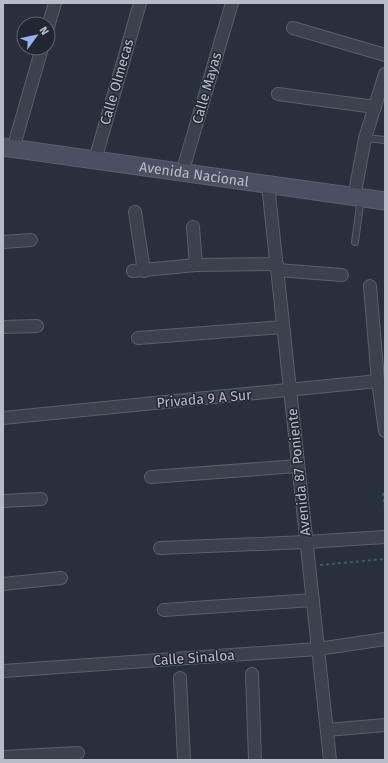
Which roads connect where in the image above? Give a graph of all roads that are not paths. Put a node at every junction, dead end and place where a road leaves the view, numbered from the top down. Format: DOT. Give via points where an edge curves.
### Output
graph roads {
  1 [pos="55,3"];
  2 [pos="140,3"];
  3 [pos="232,3"];
  4 [pos="51,16"];
  5 [pos="293,28"];
  6 [pos="385,55"];
  7 [pos="39,56"];
  8 [pos="385,74"];
  9 [pos="278,94"];
  10 [pos="375,107"];
  11 [pos="365,138"];
  12 [pos="385,140"];
  13 [pos="8,148"];
  14 [pos="95,160"];
  15 [pos="182,173"];
  16 [pos="268,185"];
  17 [pos="357,198"];
  18 [pos="385,202"];
  19 [pos="135,212"];
  20 [pos="193,227"];
  21 [pos="31,240"];
  22 [pos="3,242"];
  23 [pos="355,242"];
  24 [pos="196,265"];
  25 [pos="277,267"];
  26 [pos="342,275"];
  27 [pos="370,286"];
  28 [pos="37,326"];
  29 [pos="3,327"];
  30 [pos="283,327"];
  31 [pos="138,338"];
  32 [pos="378,381"];
  33 [pos="290,391"];
  34 [pos="3,418"];
  35 [pos="384,430"];
  36 [pos="298,466"];
  37 [pos="151,477"];
  38 [pos="41,499"];
  39 [pos="3,501"];
  40 [pos="385,537"];
  41 [pos="306,542"];
  42 [pos="160,548"];
  43 [pos="61,578"];
  44 [pos="3,584"];
  45 [pos="313,600"];
  46 [pos="164,610"];
  47 [pos="385,639"];
  48 [pos="318,649"];
  49 [pos="3,671"];
  50 [pos="252,674"];
  51 [pos="180,678"];
  52 [pos="385,725"];
  53 [pos="327,730"];
  54 [pos="78,753"];
  55 [pos="3,757"];
  56 [pos="184,760"];
  57 [pos="255,760"];
  58 [pos="330,760"];
  1 -- 4 [label="street"];
  2 -- 14 [label="street, Calle Olmecas"];
  3 -- 15 [label="street, Calle Mayas"];
  5 -- 6 [label="street"];
  7 -- 13 [label="street"];
  8 -- 10 [label="street"];
  9 -- 10 [label="street"];
  10 -- 11 [label="street"];
  11 -- 12 [label="lane"];
  11 -- 17 [label="street"];
  13 -- 14 [label="main road, Avenida Nacional"];
  14 -- 15 [label="main road, Avenida Nacional"];
  15 -- 16 [label="main road, Avenida Nacional"];
  16 -- 17 [label="main road, Avenida Nacional"];
  16 -- 25 [label="street, Avenida 87 Poniente"];
  17 -- 18 [label="main road, Avenida Nacional"];
  17 -- 23 [label="lane"];
  19 -- 24 [label="street" via="138,271"];
  20 -- 24 [label="street"];
  21 -- 22 [label="street"];
  24 -- 25 [label="street"];
  25 -- 26 [label="street"];
  25 -- 30 [label="street, Avenida 87 Poniente"];
  27 -- 32 [label="street"];
  28 -- 29 [label="street"];
  30 -- 31 [label="street"];
  30 -- 33 [label="street, Avenida 87 Poniente"];
  32 -- 33 [label="street, Privada 9 A Sur"];
  32 -- 35 [label="street"];
  33 -- 34 [label="street, Privada 9 A Sur"];
  33 -- 36 [label="street, Avenida 87 Poniente"];
  36 -- 37 [label="street"];
  36 -- 41 [label="street, Avenida 87 Poniente"];
  38 -- 39 [label="street"];
  40 -- 41 [label="street"];
  41 -- 42 [label="street"];
  41 -- 45 [label="street, Avenida 87 Poniente"];
  43 -- 44 [label="street"];
  45 -- 46 [label="street"];
  45 -- 48 [label="street, Avenida 87 Poniente"];
  47 -- 48 [label="street, Calle Sinaloa"];
  48 -- 49 [label="street, Calle Sinaloa"];
  48 -- 53 [label="street, Avenida 87 Poniente"];
  50 -- 57 [label="street"];
  51 -- 56 [label="street"];
  52 -- 53 [label="street"];
  53 -- 58 [label="street, Avenida 87 Poniente"];
  54 -- 55 [label="street"];
}
